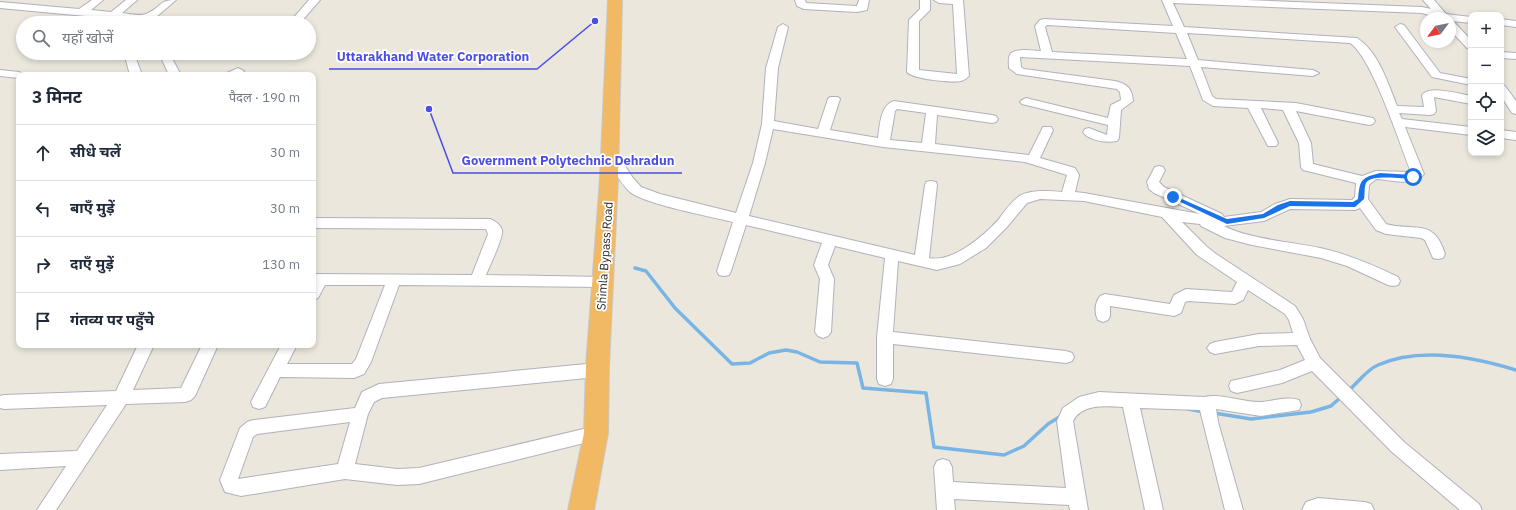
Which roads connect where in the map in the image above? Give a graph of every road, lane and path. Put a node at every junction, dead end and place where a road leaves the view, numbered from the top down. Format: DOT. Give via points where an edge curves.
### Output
graph roads {
  1 [pos="60,0"];
  2 [pos="98,0"];
  3 [pos="132,0"];
  4 [pos="171,0"];
  5 [pos="314,0"];
  6 [pos="615,0"];
  7 [pos="800,0"];
  8 [pos="864,0"];
  9 [pos="925,0"];
  10 [pos="939,0"];
  11 [pos="1168,0"];
  12 [pos="1384,0"];
  13 [pos="1428,0"];
  14 [pos="958,1"];
  15 [pos="1222,1"];
  16 [pos="1276,2"];
  17 [pos="1332,3"];
  18 [pos="9,4"];
  19 [pos="48,9"];
  20 [pos="1390,9"];
  21 [pos="82,12"];
  22 [pos="1428,12"];
  23 [pos="1439,12"];
  24 [pos="0,13"];
  25 [pos="29,16"];
  26 [pos="113,16"];
  27 [pos="148,16"];
  28 [pos="300,16"];
  29 [pos="1456,18"];
  30 [pos="1468,20"];
  31 [pos="1504,22"];
  32 [pos="1516,24"];
  33 [pos="783,27"];
  34 [pos="1400,27"];
  35 [pos="1180,30"];
  36 [pos="1456,30"];
  37 [pos="1468,43"];
  38 [pos="1504,55"];
  39 [pos="1048,56"];
  40 [pos="1516,56"];
  41 [pos="131,60"];
  42 [pos="168,60"];
  43 [pos="1194,63"];
  44 [pos="1088,69"];
  45 [pos="135,72"];
  46 [pos="174,72"];
  47 [pos="0,73"];
  48 [pos="1313,73"];
  49 [pos="16,75"];
  50 [pos="1468,82"];
  51 [pos="1504,92"];
  52 [pos="1468,99"];
  53 [pos="834,100"];
  54 [pos="1026,102"];
  55 [pos="1253,105"];
  56 [pos="1288,107"];
  57 [pos="1504,109"];
  58 [pos="1516,110"];
  59 [pos="932,111"];
  60 [pos="1394,116"];
  61 [pos="992,119"];
  62 [pos="1369,121"];
  63 [pos="1114,123"];
  64 [pos="768,124"];
  65 [pos="1468,129"];
  66 [pos="1048,130"];
  67 [pos="1088,132"];
  68 [pos="823,133"];
  69 [pos="1504,134"];
  70 [pos="1516,136"];
  71 [pos="883,143"];
  72 [pos="1272,143"];
  73 [pos="928,148"];
  74 [pos="611,154"];
  75 [pos="1033,159"];
  76 [pos="1159,170"];
  77 [pos="1364,181"];
  78 [pos="931,185"];
  79 [pos="1067,196"];
  80 [pos="1361,199"];
  81 [pos="1166,214"];
  82 [pos="741,219"];
  83 [pos="1198,219"];
  84 [pos="1227,222"];
  85 [pos="316,223"];
  86 [pos="830,240"];
  87 [pos="892,254"];
  88 [pos="1438,254"];
  89 [pos="920,262"];
  90 [pos="724,271"];
  91 [pos="317,279"];
  92 [pos="394,280"];
  93 [pos="477,281"];
  94 [pos="1245,281"];
  95 [pos="1393,281"];
  96 [pos="604,282"];
  97 [pos="1103,316"];
  98 [pos="823,332"];
  99 [pos="885,337"];
  100 [pos="1302,339"];
  101 [pos="145,348"];
  102 [pos="209,348"];
  103 [pos="288,348"];
  104 [pos="1215,348"];
  105 [pos="1066,356"];
  106 [pos="1314,363"];
  107 [pos="277,370"];
  108 [pos="597,370"];
  109 [pos="885,379"];
  110 [pos="1237,386"];
  111 [pos="122,396"];
  112 [pos="1130,401"];
  113 [pos="4,402"];
  114 [pos="259,402"];
  115 [pos="1205,404"];
  116 [pos="1293,405"];
  117 [pos="360,414"];
  118 [pos="596,433"];
  119 [pos="82,458"];
  120 [pos="0,462"];
  121 [pos="943,468"];
  122 [pos="346,471"];
  123 [pos="945,490"];
  124 [pos="1077,503"];
  125 [pos="46,510"];
  126 [pos="581,510"];
  127 [pos="946,510"];
  128 [pos="1154,510"];
  129 [pos="1234,510"];
  130 [pos="1311,510"];
  131 [pos="1365,510"];
  132 [pos="1473,510"];
  1 -- 19 [label="street"];
  2 -- 21 [label="street"];
  3 -- 26 [label="street"];
  4 -- 27 [label="street"];
  5 -- 28 [label="street"];
  6 -- 74 [label="highway, Shimla Bypass Road"];
  7 -- 8 [label="street" via="804,6 857,9 863,8"];
  9 -- 14 [label="street" via="925,10 914,20 912,72 959,78 963,76"];
  10 -- 14 [label="street"];
  11 -- 15 [label="street"];
  11 -- 35 [label="street"];
  12 -- 20 [label="street"];
  13 -- 23 [label="street"];
  15 -- 16 [label="street"];
  16 -- 17 [label="street"];
  17 -- 20 [label="street"];
  18 -- 19 [label="street"];
  19 -- 21 [label="street"];
  20 -- 22 [label="street"];
  21 -- 26 [label="street"];
  24 -- 25 [label="street"];
  29 -- 30 [label="street"];
  31 -- 32 [label="street"];
  33 -- 64 [label="street" via="772,68"];
  34 -- 50 [label="street" via="1436,75"];
  35 -- 39 [label="street" via="1044,22 1040,26"];
  35 -- 43 [label="street"];
  35 -- 60 [label="street" via="1355,41 1359,43 1377,71"];
  36 -- 37 [label="street"];
  38 -- 40 [label="street"];
  39 -- 44 [label="street"];
  39 -- 44 [label="street" via="1016,54 1014,68 1026,73"];
  41 -- 45 [label="street"];
  42 -- 46 [label="street"];
  43 -- 44 [label="street"];
  43 -- 48 [label="street"];
  43 -- 55 [label="street" via="1208,100 1216,103"];
  44 -- 63 [label="street" via="1120,85 1126,91 1127,101 1115,108"];
  47 -- 49 [label="street"];
  51 -- 58 [label="street"];
  52 -- 60 [label="street" via="1433,93 1428,95 1430,111"];
  53 -- 68 [label="street"];
  54 -- 63 [label="street"];
  55 -- 56 [label="street"];
  55 -- 72 [label="street"];
  56 -- 62 [label="street"];
  56 -- 77 [label="street" via="1305,143 1307,166"];
  57 -- 58 [label="street"];
  59 -- 61 [label="street"];
  59 -- 71 [label="street" via="896,104 891,106"];
  59 -- 73 [label="street"];
  60 -- 65 [label="street"];
  60 -- 77 [label="street" via="1418,174 1413,177 1373,176"];
  63 -- 67 [label="street" via="1112,139"];
  64 -- 68 [label="street"];
  64 -- 82 [label="street"];
  66 -- 75 [label="street"];
  68 -- 71 [label="street"];
  69 -- 70 [label="street"];
  71 -- 73 [label="street"];
  73 -- 75 [label="street"];
  74 -- 82 [label="street" via="632,186 641,193"];
  74 -- 96 [label="highway, Shimla Bypass Road"];
  75 -- 79 [label="street" via="1071,171 1073,175"];
  76 -- 84 [label="street" via="1153,182 1156,188"];
  77 -- 80 [label="street"];
  78 -- 89 [label="street"];
  79 -- 81 [label="street"];
  79 -- 89 [label="street" via="1040,195 1022,200 981,244 955,260 937,265"];
  80 -- 84 [label="street" via="1357,204 1350,206 1290,204 1264,216"];
  80 -- 88 [label="street" via="1381,227 1428,235 1433,239"];
  81 -- 83 [label="street"];
  81 -- 94 [label="street" via="1202,251"];
  82 -- 86 [label="street"];
  82 -- 90 [label="street"];
  83 -- 84 [label="street"];
  83 -- 95 [label="street" via="1225,232 1252,240 1321,253 1352,262"];
  85 -- 93 [label="street" via="490,224 495,234"];
  86 -- 87 [label="street"];
  86 -- 98 [label="street" via="821,265 827,279"];
  87 -- 89 [label="street"];
  87 -- 99 [label="street"];
  91 -- 92 [label="street"];
  92 -- 93 [label="street"];
  92 -- 107 [label="street" via="363,362 358,369"];
  93 -- 96 [label="street"];
  94 -- 97 [label="street" via="1235,298 1186,296 1179,299 1174,310 1105,300"];
  94 -- 100 [label="street" via="1290,310 1296,319"];
  96 -- 108 [label="highway, Shimla Bypass Road"];
  99 -- 105 [label="street"];
  99 -- 109 [label="street"];
  100 -- 104 [label="street" via="1258,340"];
  100 -- 106 [label="street"];
  101 -- 111 [label="street"];
  102 -- 111 [label="street" via="190,391 185,395"];
  103 -- 107 [label="street"];
  106 -- 110 [label="street" via="1282,376"];
  106 -- 132 [label="street" via="1398,447"];
  107 -- 114 [label="street"];
  108 -- 117 [label="street" via="379,391 368,397"];
  108 -- 118 [label="highway, Shimla Bypass Road"];
  111 -- 113 [label="street"];
  111 -- 119 [label="street"];
  112 -- 115 [label="street"];
  112 -- 124 [label="street" via="1091,400 1067,417 1066,436"];
  112 -- 128 [label="street"];
  115 -- 116 [label="street" via="1217,402 1261,409"];
  115 -- 129 [label="street"];
  117 -- 122 [label="street"];
  117 -- 122 [label="street" via="253,426 246,433 229,480 231,486 240,488"];
  118 -- 122 [label="street" via="419,476 397,477"];
  118 -- 126 [label="highway, Shimla Bypass Road"];
  119 -- 120 [label="street"];
  119 -- 125 [label="street"];
  121 -- 123 [label="street"];
  123 -- 124 [label="street"];
  123 -- 127 [label="street"];
  130 -- 131 [label="street" via="1318,506"];
}
